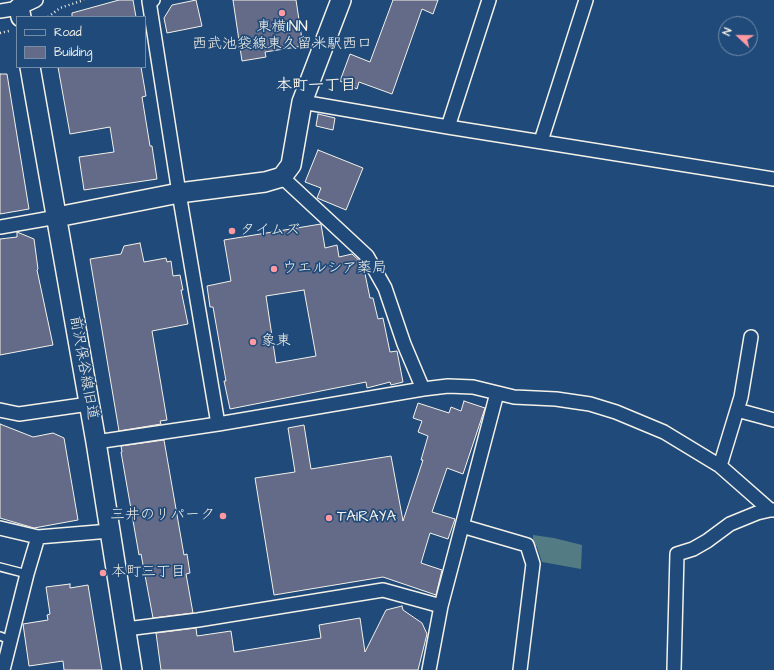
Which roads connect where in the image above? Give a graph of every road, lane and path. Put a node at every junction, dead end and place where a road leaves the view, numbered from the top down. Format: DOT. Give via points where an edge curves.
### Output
graph roads {
  1 [pos="36,0"];
  2 [pos="84,0"];
  3 [pos="153,0"];
  4 [pos="341,0"];
  5 [pos="489,0"];
  6 [pos="586,0"];
  7 [pos="0,11"];
  8 [pos="18,16"];
  9 [pos="49,16"];
  10 [pos="16,18"];
  11 [pos="0,33"];
  12 [pos="30,68"];
  13 [pos="302,102"];
  14 [pos="448,127"];
  15 [pos="542,141"];
  16 [pos="282,177"];
  17 [pos="774,179"];
  18 [pos="179,193"];
  19 [pos="58,217"];
  20 [pos="0,227"];
  21 [pos="751,337"];
  22 [pos="423,389"];
  23 [pos="497,393"];
  24 [pos="89,404"];
  25 [pos="0,410"];
  26 [pos="737,410"];
  27 [pos="774,420"];
  28 [pos="218,424"];
  29 [pos="96,442"];
  30 [pos="720,466"];
  31 [pos="772,510"];
  32 [pos="462,526"];
  33 [pos="0,528"];
  34 [pos="110,530"];
  35 [pos="38,537"];
  36 [pos="0,567"];
  37 [pos="26,574"];
  38 [pos="441,606"];
  39 [pos="126,629"];
  40 [pos="5,638"];
  41 [pos="3,670"];
  42 [pos="132,670"];
  43 [pos="429,670"];
  44 [pos="520,670"];
  45 [pos="674,670"];
  1 -- 8 [label="street"];
  2 -- 9 [label="path" via="60,8"];
  3 -- 18 [label="street" via="149,1"];
  4 -- 13 [label="street"];
  5 -- 14 [label="street"];
  6 -- 15 [label="street"];
  7 -- 10 [label="street"];
  10 -- 11 [label="path"];
  12 -- 19 [label="street, 前沢保谷線旧道"];
  13 -- 14 [label="street"];
  13 -- 16 [label="street" via="291,164"];
  14 -- 15 [label="street"];
  15 -- 17 [label="street"];
  16 -- 18 [label="street" via="265,182"];
  16 -- 22 [label="street" via="367,256 385,288"];
  18 -- 19 [label="street"];
  18 -- 28 [label="street"];
  19 -- 20 [label="street"];
  19 -- 24 [label="street, 前沢保谷線旧道"];
  21 -- 26 [label="street"];
  22 -- 23 [label="street" via="473,387"];
  22 -- 28 [label="street"];
  23 -- 30 [label="street" via="590,404 616,412 664,432"];
  23 -- 32 [label="street"];
  24 -- 25 [label="street" via="19,414"];
  24 -- 29 [label="street, 前沢保谷線旧道"];
  26 -- 27 [label="street"];
  26 -- 30 [label="street"];
  28 -- 29 [label="street"];
  29 -- 34 [label="street, 前沢保谷線旧道"];
  30 -- 31 [label="street"];
  31 -- 45 [label="street" via="730,524 708,541 677,554"];
  32 -- 38 [label="street"];
  32 -- 44 [label="street" via="527,545 533,564"];
  33 -- 35 [label="street"];
  34 -- 35 [label="street"];
  34 -- 39 [label="street, 前沢保谷線旧道"];
  35 -- 37 [label="street"];
  36 -- 37 [label="lane"];
  37 -- 40 [label="street"];
  38 -- 39 [label="street" via="383,590"];
  38 -- 43 [label="street"];
  39 -- 42 [label="street, 前沢保谷線旧道"];
  40 -- 41 [label="street"];
}
